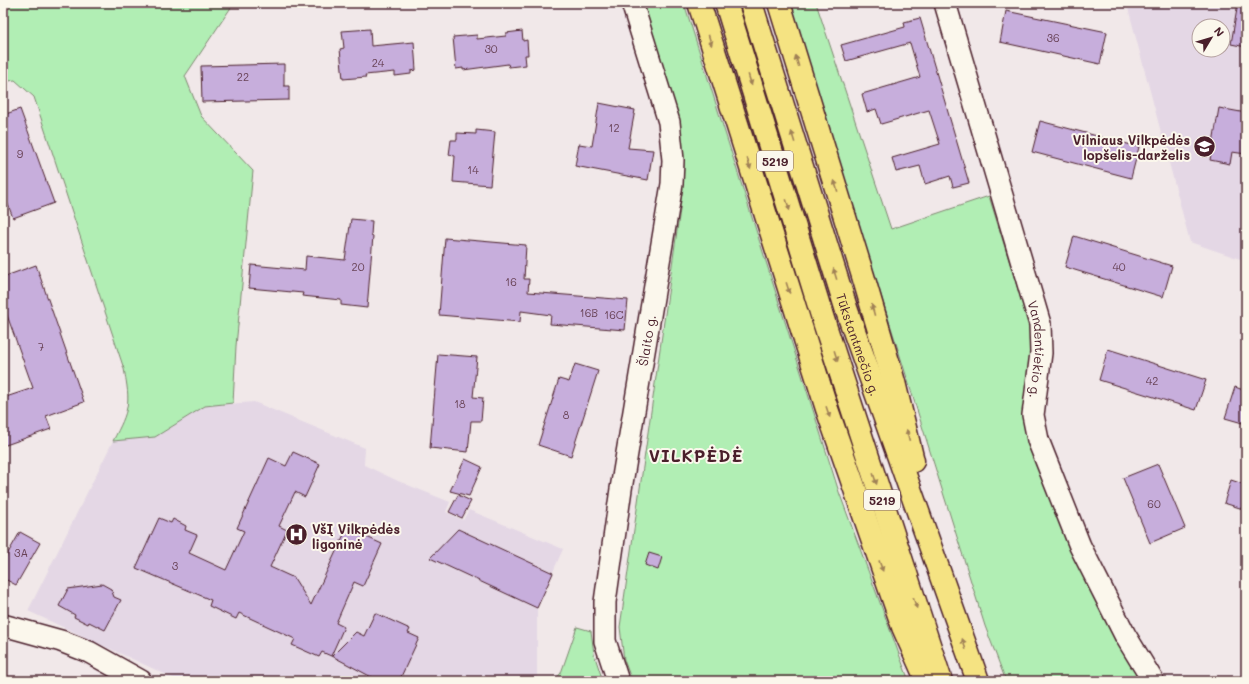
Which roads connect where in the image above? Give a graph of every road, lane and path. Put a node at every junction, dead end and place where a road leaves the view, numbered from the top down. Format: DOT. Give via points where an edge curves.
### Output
graph roads {
  1 [pos="632,3"];
  2 [pos="699,3"];
  3 [pos="726,3"];
  4 [pos="751,3"];
  5 [pos="779,3"];
  6 [pos="945,3"];
  7 [pos="925,529"];
  8 [pos="3,625"];
  9 [pos="141,681"];
  10 [pos="618,681"];
  11 [pos="927,681"];
  12 [pos="941,681"];
  13 [pos="978,681"];
  14 [pos="1153,681"];
  1 -- 10 [label="street, Šlaito g." via="669,122 674,160 604,602 605,641"];
  2 -- 11 [label="highway, one-way" via="830,417 903,627"];
  3 -- 12 [label="highway, Tūkstantmečio g. / 5219, one-way"];
  7 -- 4 [label="highway, Tūkstantmečio g. / 5219, one-way" via="847,311"];
  7 -- 5 [label="highway, one-way" via="909,440 894,382"];
  6 -- 14 [label="street, Vandentiekio g." via="1040,324 1041,353 1033,416 1038,440 1080,546 1125,635"];
  13 -- 7 [label="highway, Tūkstantmečio g. / 5219, one-way"];
  8 -- 9 [label="street" via="61,641 88,652"];
}
